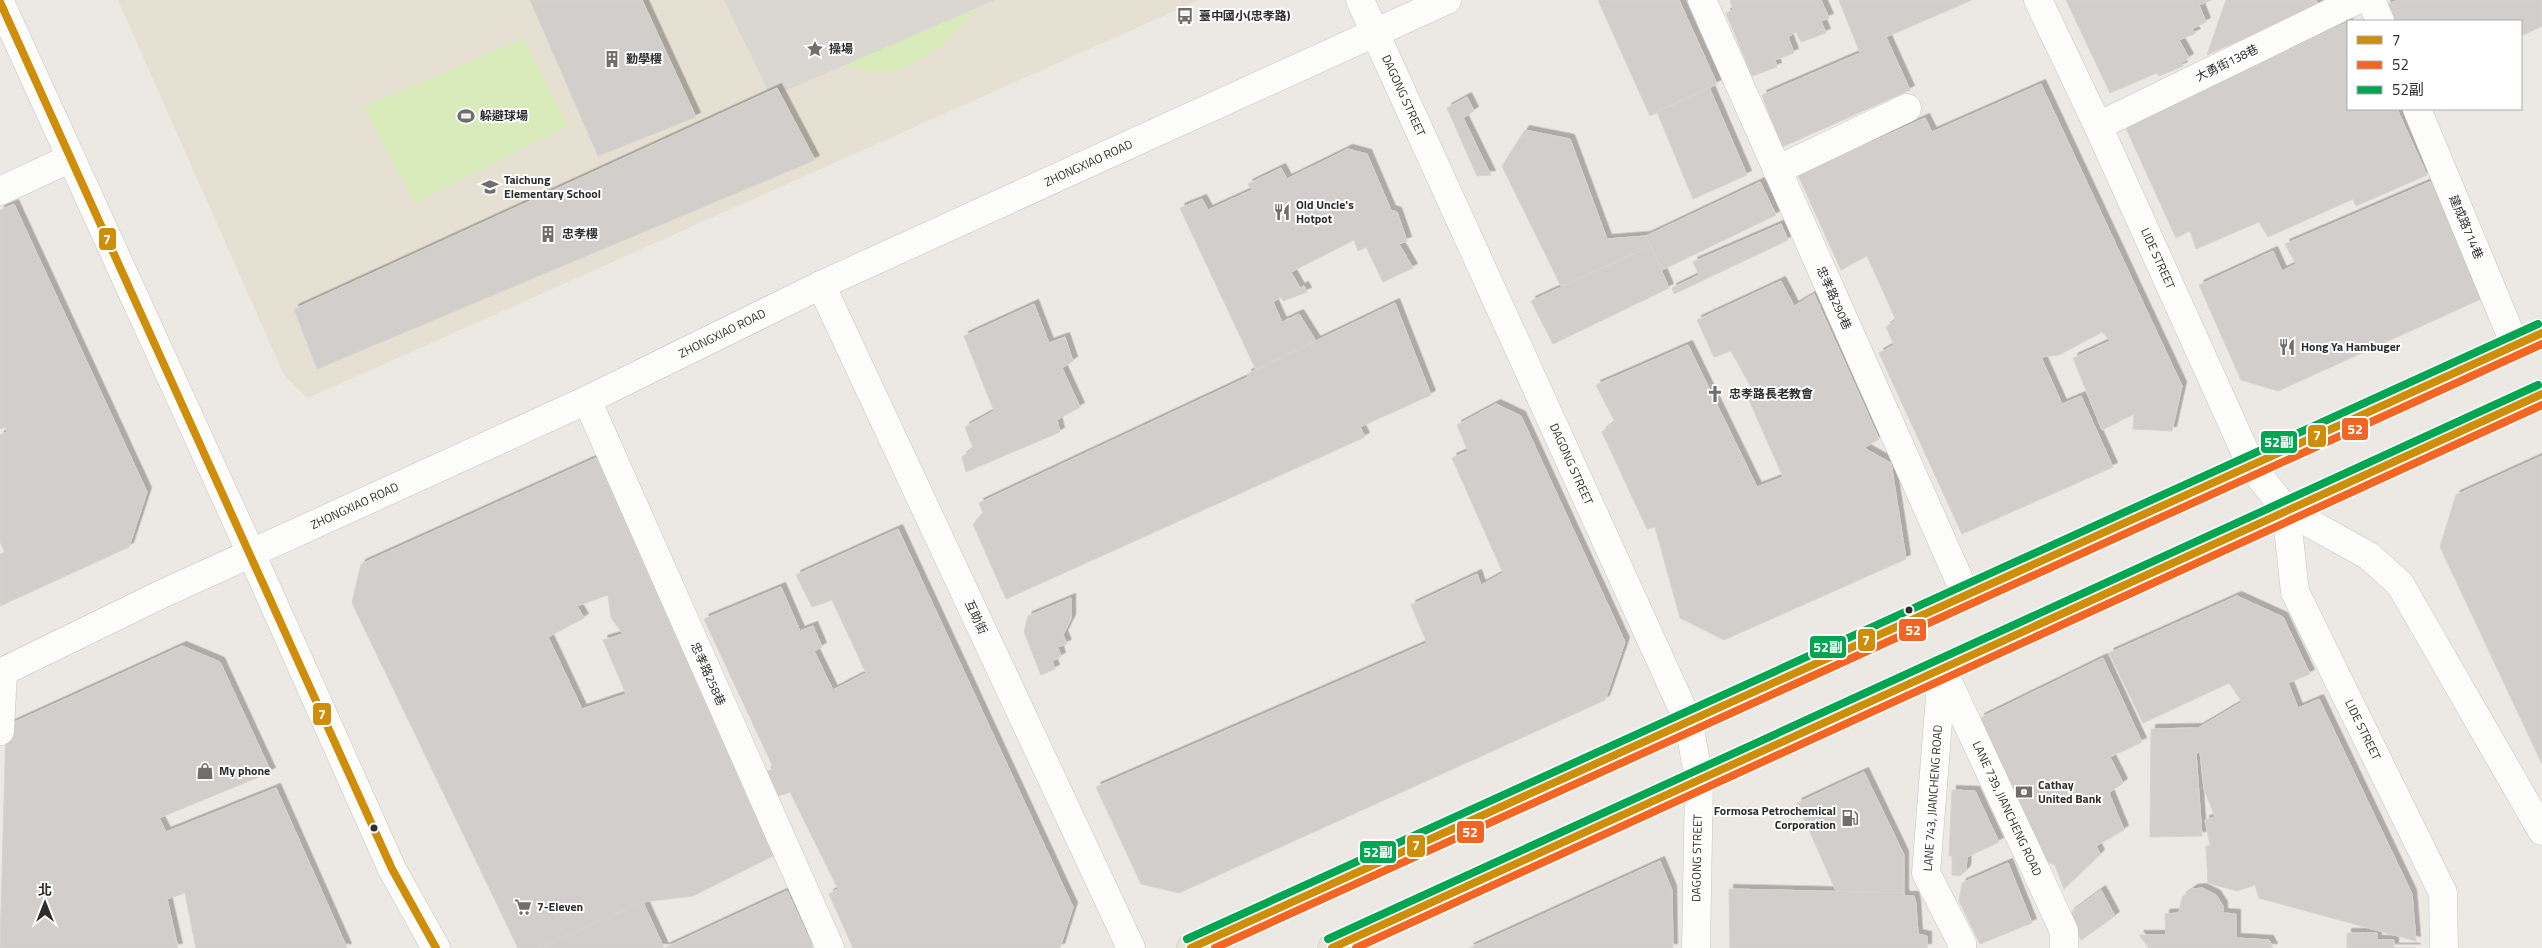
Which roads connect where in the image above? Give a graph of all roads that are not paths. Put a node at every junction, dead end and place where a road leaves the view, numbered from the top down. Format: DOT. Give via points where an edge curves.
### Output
graph roads {
  1 [pos="1360,0"];
  2 [pos="1447,0"];
  3 [pos="1702,0"];
  4 [pos="2038,0"];
  5 [pos="2357,0"];
  6 [pos="2371,0"];
  7 [pos="0,2"];
  8 [pos="2380,20"];
  9 [pos="1375,32"];
  10 [pos="1907,108"];
  11 [pos="2417,110"];
  12 [pos="2098,126"];
  13 [pos="71,158"];
  14 [pos="1777,170"];
  15 [pos="0,191"];
  16 [pos="821,285"];
  17 [pos="2542,333"];
  18 [pos="2515,345"];
  19 [pos="2542,394"];
  20 [pos="587,400"];
  21 [pos="2252,467"];
  22 [pos="2286,510"];
  23 [pos="251,553"];
  24 [pos="1966,595"];
  25 [pos="1942,670"];
  26 [pos="1,672"];
  27 [pos="1689,723"];
  28 [pos="0,731"];
  29 [pos="1699,781"];
  30 [pos="2542,831"];
  31 [pos="436,948"];
  32 [pos="830,948"];
  33 [pos="1131,948"];
  34 [pos="1191,948"];
  35 [pos="1332,948"];
  36 [pos="1696,948"];
  37 [pos="1962,948"];
  38 [pos="2064,948"];
  39 [pos="2444,948"];
  1 -- 9 [label="street, DAGONG STREET"];
  2 -- 9 [label="street, ZHONGXIAO ROAD"];
  3 -- 14 [label="street, 忠孝路290巷"];
  4 -- 12 [label="street, LIDE STREET"];
  5 -- 12 [label="street, 大勇街138巷"];
  6 -- 8 [label="street"];
  7 -- 13 [label="street"];
  9 -- 16 [label="street, ZHONGXIAO ROAD"];
  9 -- 27 [label="street, DAGONG STREET"];
  10 -- 14 [label="street"];
  11 -- 18 [label="street, 建成路714巷"];
  12 -- 21 [label="street, LIDE STREET"];
  13 -- 15 [label="street"];
  13 -- 23 [label="street"];
  14 -- 24 [label="street, 忠孝路290巷"];
  16 -- 20 [label="street, ZHONGXIAO ROAD"];
  16 -- 33 [label="street, 互助街"];
  17 -- 18 [label="main road"];
  18 -- 21 [label="main road"];
  19 -- 22 [label="main road"];
  20 -- 23 [label="street, ZHONGXIAO ROAD"];
  20 -- 32 [label="street, 忠孝路258巷"];
  21 -- 22 [label="street, LIDE STREET"];
  21 -- 24 [label="main road"];
  22 -- 25 [label="main road"];
  22 -- 30 [label="street, LIDE STREET" via="2369,556 2400,584"];
  22 -- 39 [label="street, LIDE STREET" via="2295,592 2443,893"];
  23 -- 26 [label="street, ZHONGXIAO ROAD"];
  23 -- 31 [label="street" via="392,869"];
  24 -- 27 [label="main road"];
  25 -- 29 [label="main road"];
  25 -- 37 [label="street, LANE 743, JIANCHENG ROAD" via="1926,873"];
  25 -- 38 [label="street, LANE 739, JIANCHENG ROAD" via="2064,931"];
  26 -- 28 [label="street"];
  27 -- 29 [label="street, DAGONG STREET"];
  27 -- 34 [label="main road"];
  29 -- 35 [label="main road"];
  29 -- 36 [label="street, DAGONG STREET"];
}
